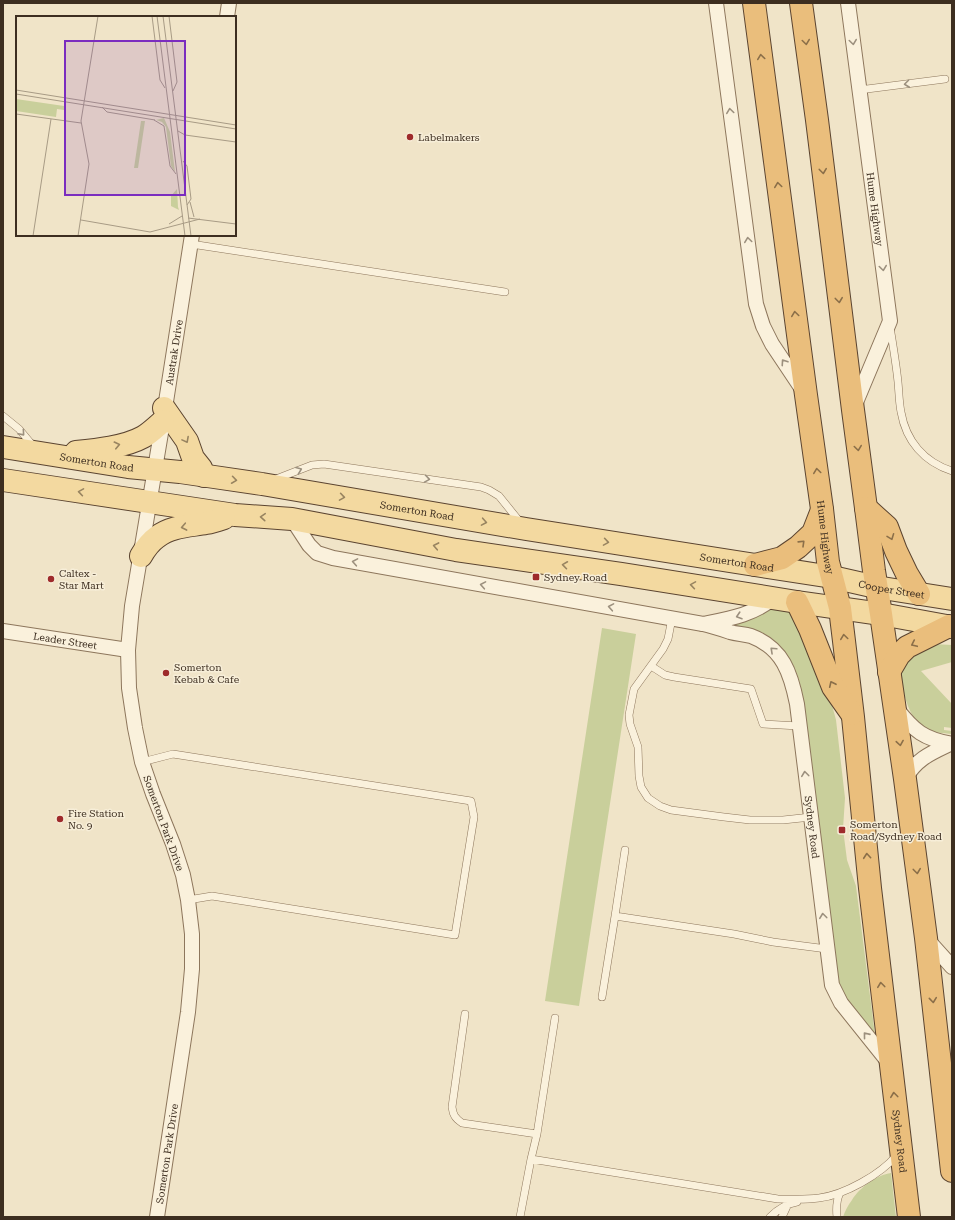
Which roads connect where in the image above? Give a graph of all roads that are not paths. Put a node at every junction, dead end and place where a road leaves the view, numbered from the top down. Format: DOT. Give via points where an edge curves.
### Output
graph roads {
  1 [pos="229,3"];
  2 [pos="716,3"];
  3 [pos="754,3"];
  4 [pos="801,3"];
  5 [pos="848,3"];
  6 [pos="226,16"];
  7 [pos="945,79"];
  8 [pos="859,90"];
  9 [pos="191,240"];
  10 [pos="505,292"];
  11 [pos="890,321"];
  12 [pos="806,395"];
  13 [pos="853,410"];
  14 [pos="164,415"];
  15 [pos="3,416"];
  16 [pos="3,447"];
  17 [pos="45,454"];
  18 [pos="155,469"];
  19 [pos="952,471"];
  20 [pos="204,476"];
  21 [pos="3,480"];
  22 [pos="262,484"];
  23 [pos="150,502"];
  24 [pos="866,508"];
  25 [pos="822,509"];
  26 [pos="235,515"];
  27 [pos="292,518"];
  28 [pos="526,529"];
  29 [pos="141,556"];
  30 [pos="755,565"];
  31 [pos="832,577"];
  32 [pos="876,587"];
  33 [pos="919,594"];
  34 [pos="773,598"];
  35 [pos="952,600"];
  36 [pos="797,602"];
  37 [pos="840,608"];
  38 [pos="881,614"];
  39 [pos="672,618"];
  40 [pos="703,624"];
  41 [pos="951,627"];
  42 [pos="3,632"];
  43 [pos="128,650"];
  44 [pos="651,666"];
  45 [pos="889,672"];
  46 [pos="894,704"];
  47 [pos="854,717"];
  48 [pos="799,726"];
  49 [pos="951,744"];
  50 [pos="142,762"];
  51 [pos="905,778"];
  52 [pos="811,817"];
  53 [pos="625,850"];
  54 [pos="188,900"];
  55 [pos="615,916"];
  56 [pos="926,938"];
  57 [pos="828,949"];
  58 [pos="952,967"];
  59 [pos="602,997"];
  60 [pos="465,1014"];
  61 [pos="555,1018"];
  62 [pos="891,1065"];
  63 [pos="537,1134"];
  64 [pos="901,1150"];
  65 [pos="531,1159"];
  66 [pos="952,1172"];
  67 [pos="840,1193"];
  68 [pos="807,1199"];
  69 [pos="788,1204"];
  70 [pos="779,1209"];
  71 [pos="156,1217"];
  72 [pos="520,1217"];
  73 [pos="770,1217"];
  74 [pos="775,1217"];
  75 [pos="782,1217"];
  76 [pos="836,1217"];
  77 [pos="909,1217"];
  1 -- 6 [label="street"];
  12 -- 2 [label="street, Hume Highway, one-way" via="772,344 756,304"];
  12 -- 3 [label="highway, Hume Highway, one-way"];
  4 -- 13 [label="highway, one-way"];
  5 -- 8 [label="street, Hume Highway, one-way"];
  7 -- 8 [label="lane, one-way"];
  8 -- 11 [label="street, Hume Highway, one-way"];
  9 -- 10 [label="lane"];
  9 -- 14 [label="street, Austrak Drive"];
  11 -- 13 [label="street"];
  11 -- 19 [label="lane" via="904,427 910,440 922,454"];
  25 -- 12 [label="highway, Hume Highway, one-way"];
  13 -- 24 [label="highway, one-way"];
  17 -- 14 [label="main road, one-way" via="99,449 130,442 143,436"];
  14 -- 18 [label="street, Austrak Drive"];
  14 -- 20 [label="main road, one-way" via="187,440 193,458"];
  15 -- 17 [label="lane, one-way"];
  16 -- 17 [label="main road, Somerton Road"];
  17 -- 18 [label="main road, Somerton Road" via="125,467"];
  18 -- 20 [label="main road, Somerton Road"];
  18 -- 23 [label="street, Austrak Drive"];
  20 -- 22 [label="main road, Somerton Road, one-way"];
  23 -- 21 [label="main road, one-way"];
  22 -- 28 [label="main road, Somerton Road, one-way"];
  22 -- 28 [label="lane, one-way" via="312,465 324,464 467,485 485,489 499,496"];
  23 -- 26 [label="main road"];
  23 -- 29 [label="street, Somerton Park Drive"];
  24 -- 32 [label="highway"];
  24 -- 33 [label="highway, one-way" via="887,527 896,551"];
  30 -- 25 [label="highway, one-way" via="782,558 798,547 813,533"];
  25 -- 31 [label="highway, Hume Highway"];
  27 -- 26 [label="main road, one-way"];
  26 -- 29 [label="main road, one-way" via="166,532 157,536"];
  34 -- 27 [label="main road, one-way" via="456,550"];
  39 -- 27 [label="street, one-way" via="333,558 318,553 309,545"];
  28 -- 30 [label="main road, Somerton Road, one-way"];
  29 -- 43 [label="street, Somerton Park Drive" via="131,613"];
  30 -- 31 [label="main road, Somerton Road"];
  31 -- 32 [label="main road, Cooper Street"];
  31 -- 37 [label="highway, Hume Highway"];
  32 -- 33 [label="main road, Cooper Street"];
  32 -- 38 [label="highway"];
  33 -- 35 [label="main road, Cooper Street"];
  34 -- 36 [label="main road"];
  34 -- 40 [label="street, one-way" via="758,610"];
  36 -- 37 [label="main road"];
  47 -- 36 [label="highway, one-way" via="833,687"];
  37 -- 38 [label="main road"];
  47 -- 37 [label="highway, Sydney Road, one-way"];
  38 -- 41 [label="main road"];
  38 -- 45 [label="highway"];
  39 -- 40 [label="street"];
  39 -- 44 [label="lane" via="668,639"];
  48 -- 40 [label="street, Sydney Road, one-way" via="793,684 781,658 763,642 750,636"];
  41 -- 45 [label="highway, one-way" via="907,647"];
  42 -- 43 [label="street, Leader Street"];
  43 -- 50 [label="street, Somerton Park Drive" via="129,688"];
  44 -- 48 [label="lane" via="665,675 751,689 763,724"];
  44 -- 52 [label="lane" via="634,690 629,715 638,747 641,787 648,798 671,810 724,817 783,820"];
  45 -- 46 [label="highway"];
  46 -- 49 [label="street" via="918,732"];
  46 -- 51 [label="highway, one-way"];
  62 -- 47 [label="highway, Sydney Road, one-way" via="870,888"];
  52 -- 48 [label="street, Sydney Road, one-way"];
  49 -- 51 [label="street" via="926,755"];
  50 -- 54 [label="street, Somerton Park Drive" via="173,844"];
  50 -- 54 [label="lane" via="173,754 471,801 474,817 455,935 212,896"];
  51 -- 56 [label="highway, one-way"];
  57 -- 52 [label="street, Sydney Road, one-way"];
  53 -- 55 [label="lane"];
  54 -- 71 [label="street, Somerton Park Drive" via="192,934 192,969 188,1012"];
  55 -- 57 [label="lane"];
  55 -- 59 [label="lane"];
  56 -- 58 [label="street"];
  56 -- 66 [label="highway, one-way"];
  62 -- 57 [label="street, Sydney Road, one-way" via="841,1003 832,985"];
  60 -- 63 [label="lane" via="452,1107 456,1119 462,1123"];
  61 -- 63 [label="lane"];
  64 -- 62 [label="highway, Sydney Road, one-way"];
  63 -- 65 [label="lane"];
  64 -- 67 [label="lane" via="890,1164"];
  64 -- 77 [label="highway, Sydney Road"];
  65 -- 68 [label="lane" via="778,1199"];
  65 -- 72 [label="lane"];
  67 -- 68 [label="lane"];
  67 -- 76 [label="lane"];
  68 -- 69 [label="lane"];
  69 -- 70 [label="lane"];
  69 -- 75 [label="lane"];
  70 -- 73 [label="lane"];
  70 -- 74 [label="lane"];
}
